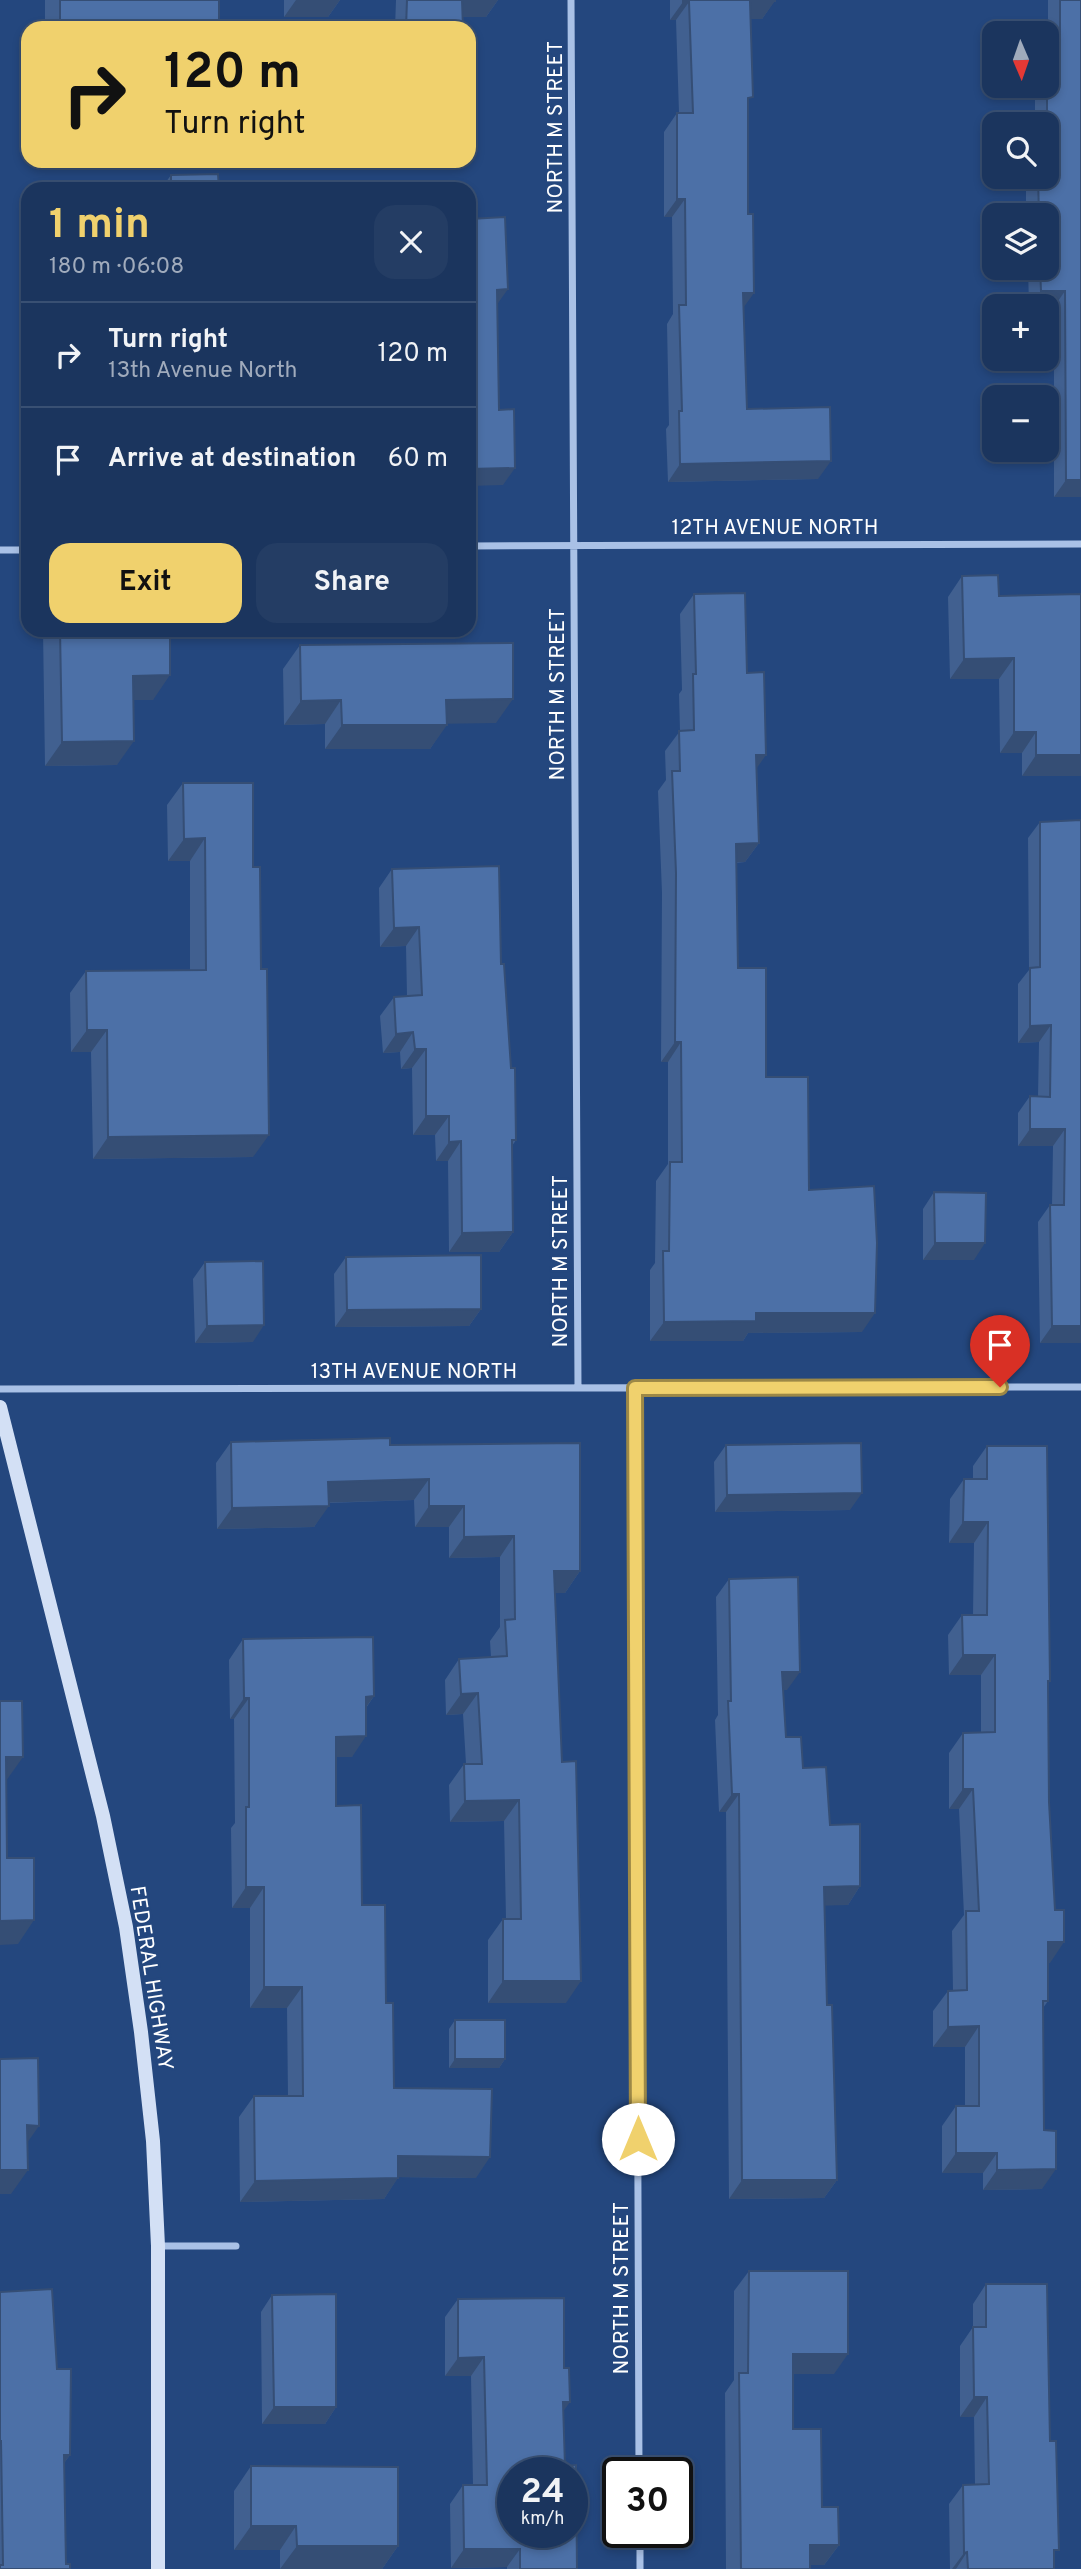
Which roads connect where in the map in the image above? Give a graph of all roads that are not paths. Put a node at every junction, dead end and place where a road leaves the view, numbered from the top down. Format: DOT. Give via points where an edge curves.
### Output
graph roads {
  1 [pos="571,0"];
  2 [pos="1081,544"];
  3 [pos="574,545"];
  4 [pos="476,546"];
  5 [pos="0,550"];
  6 [pos="21,550"];
  7 [pos="1081,1387"];
  8 [pos="578,1388"];
  9 [pos="635,1388"];
  10 [pos="0,1390"];
  11 [pos="0,1407"];
  12 [pos="158,2246"];
  13 [pos="236,2246"];
  14 [pos="639,2457"];
  15 [pos="640,2548"];
  16 [pos="158,2569"];
  17 [pos="640,2569"];
  1 -- 3 [label="street, NORTH M STREET"];
  2 -- 3 [label="street, 12TH AVENUE NORTH"];
  3 -- 4 [label="street, 12TH AVENUE NORTH"];
  3 -- 8 [label="street, NORTH M STREET"];
  5 -- 6 [label="street"];
  7 -- 9 [label="street, 13TH AVENUE NORTH"];
  8 -- 9 [label="street, 13TH AVENUE NORTH"];
  8 -- 10 [label="street, 13TH AVENUE NORTH"];
  9 -- 14 [label="street, NORTH M STREET"];
  11 -- 12 [label="main road, FEDERAL HIGHWAY" via="103,1815 126,1927 153,2141"];
  12 -- 13 [label="street"];
  12 -- 16 [label="main road, FEDERAL HIGHWAY"];
  15 -- 17 [label="street"];
}
